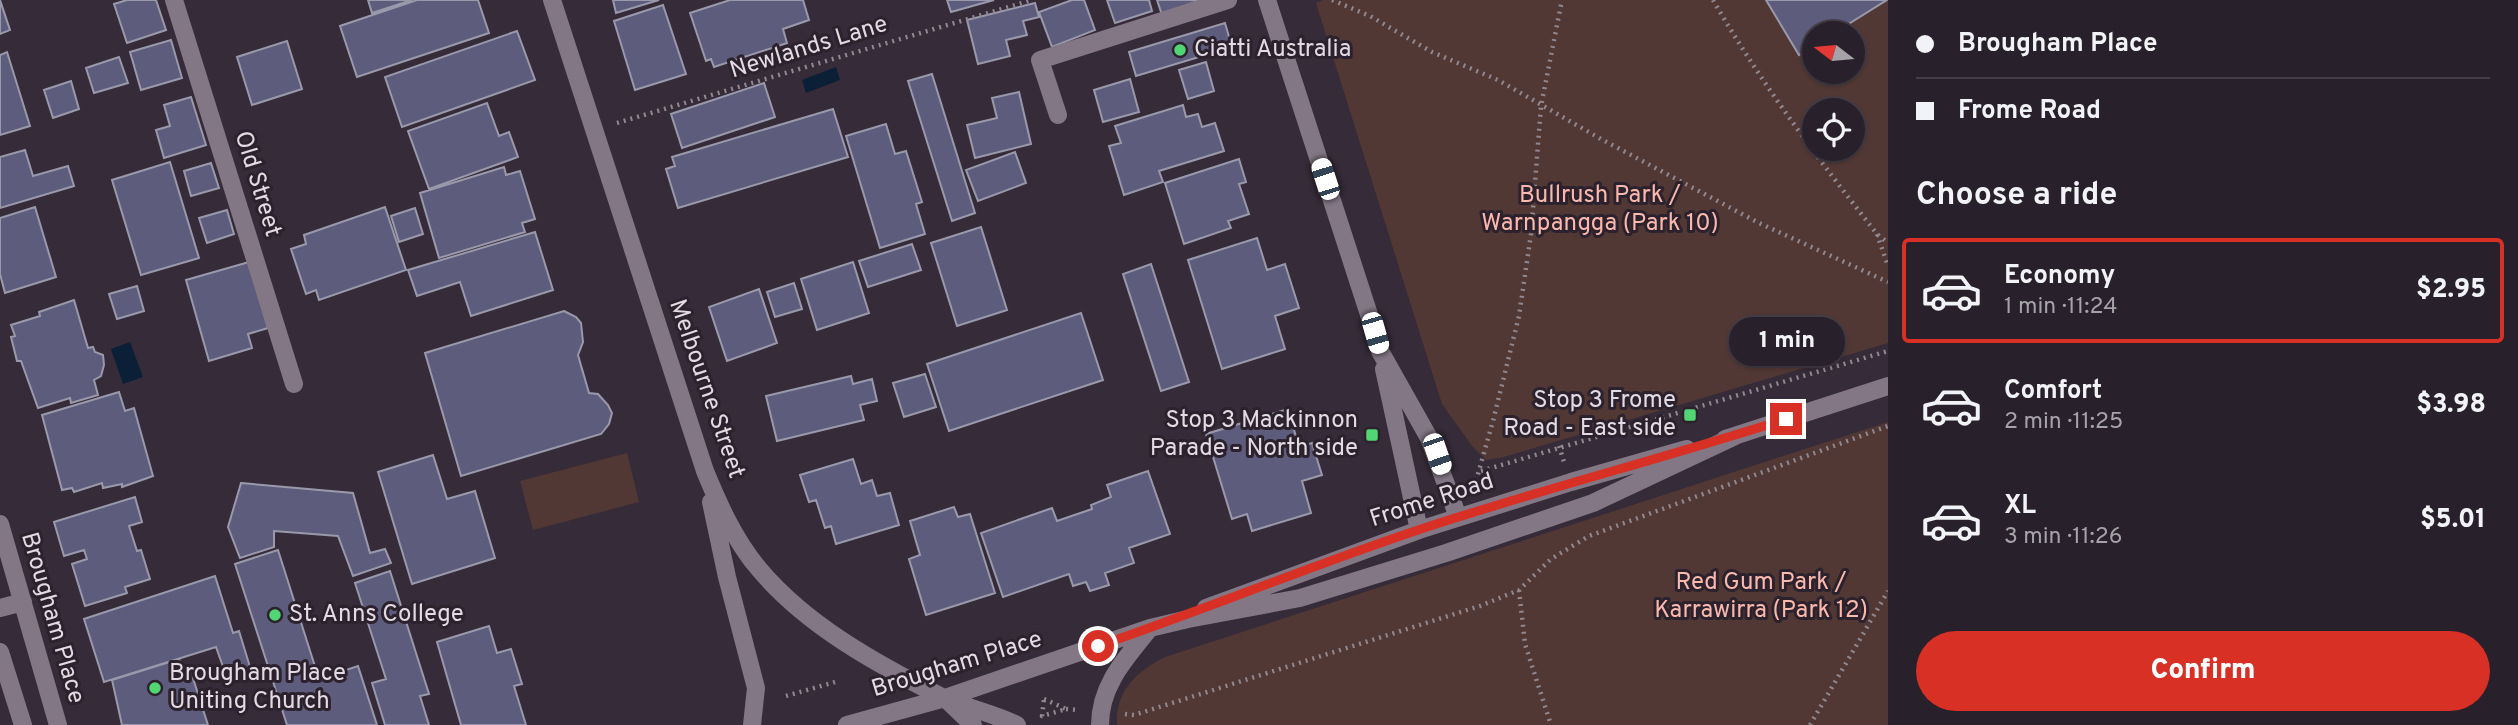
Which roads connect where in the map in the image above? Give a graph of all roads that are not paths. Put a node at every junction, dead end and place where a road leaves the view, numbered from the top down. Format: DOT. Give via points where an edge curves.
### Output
graph roads {
  1 [pos="174,0"];
  2 [pos="552,0"];
  3 [pos="1228,0"];
  4 [pos="1267,0"];
  5 [pos="1058,115"];
  6 [pos="1380,351"];
  7 [pos="295,384"];
  8 [pos="1888,386"];
  9 [pos="1735,436"];
  10 [pos="705,471"];
  11 [pos="1458,517"];
  12 [pos="0,524"];
  13 [pos="1419,530"];
  14 [pos="1446,553"];
  15 [pos="23,602"];
  16 [pos="0,608"];
  17 [pos="1150,628"];
  18 [pos="0,652"];
  19 [pos="945,698"];
  20 [pos="23,725"];
  21 [pos="58,725"];
  22 [pos="752,725"];
  23 [pos="847,725"];
  24 [pos="973,725"];
  25 [pos="1017,725"];
  26 [pos="1100,725"];
  1 -- 7 [label="main road, Old Street"];
  2 -- 10 [label="main road, Melbourne Street"];
  3 -- 5 [label="main road" via="1040,60"];
  4 -- 6 [label="main road"];
  6 -- 11 [label="main road" via="1429,438"];
  6 -- 13 [label="main road"];
  8 -- 9 [label="main road, Frome Road"];
  9 -- 11 [label="main road, Frome Road"];
  9 -- 14 [label="main road, Frome Road" via="1593,503"];
  10 -- 19 [label="main road, Melbourne Street" via="742,546 780,591 826,630"];
  10 -- 22 [label="main road" via="755,680"];
  11 -- 13 [label="main road, Frome Road"];
  11 -- 14 [label="main road"];
  12 -- 15 [label="main road, Brougham Place"];
  13 -- 14 [label="main road"];
  13 -- 17 [label="main road, Frome Road"];
  14 -- 17 [label="main road, Brougham Place" via="1300,598"];
  15 -- 16 [label="main road"];
  15 -- 21 [label="main road, Brougham Place"];
  17 -- 19 [label="main road, Brougham Place"];
  17 -- 26 [label="main road" via="1108,685"];
  18 -- 20 [label="main road"];
  19 -- 23 [label="main road, Brougham Place"];
  19 -- 24 [label="main road"];
  19 -- 25 [label="main road"];
}
